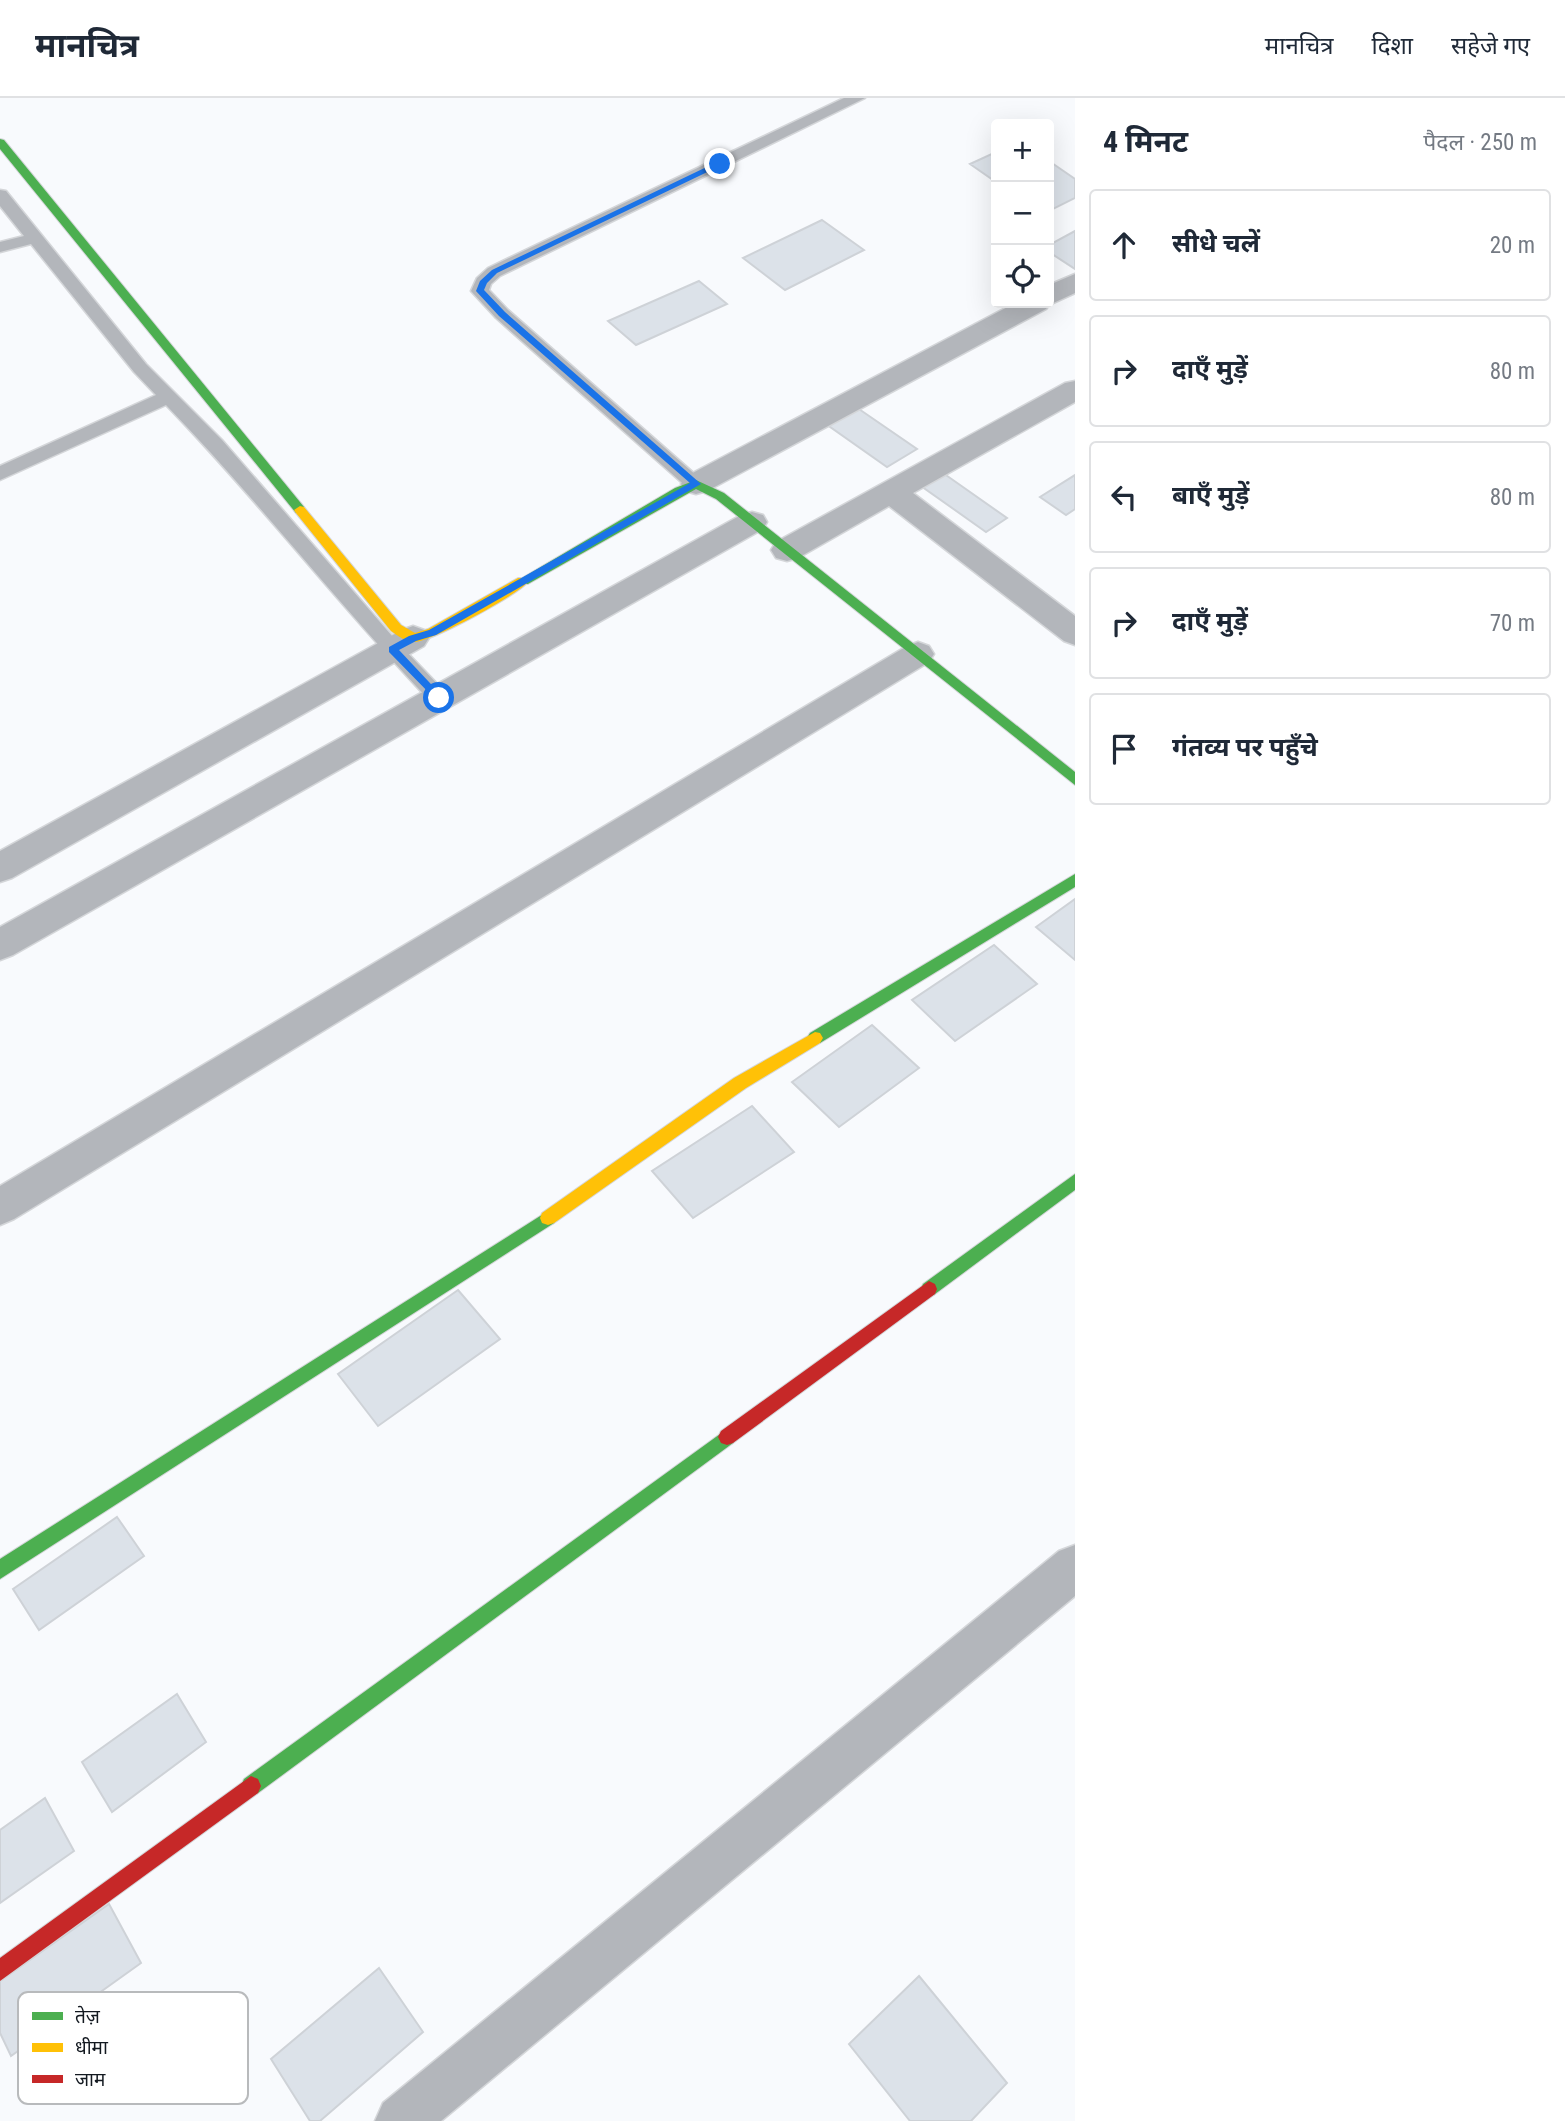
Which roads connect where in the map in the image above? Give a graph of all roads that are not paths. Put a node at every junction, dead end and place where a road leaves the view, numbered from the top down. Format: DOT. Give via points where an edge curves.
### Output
graph roads {
  1 [pos="856,98"];
  2 [pos="0,142"];
  3 [pos="0,195"];
  4 [pos="36,238"];
  5 [pos="0,247"];
  6 [pos="1075,282"];
  7 [pos="1054,293"];
  8 [pos="1027,308"];
  9 [pos="1075,390"];
  10 [pos="169,397"];
  11 [pos="0,474"];
  12 [pos="696,484"];
  13 [pos="891,492"];
  14 [pos="752,522"];
  15 [pos="787,550"];
  16 [pos="1071,623"];
  17 [pos="402,644"];
  18 [pos="918,654"];
  19 [pos="439,698"];
  20 [pos="1075,780"];
  21 [pos="0,868"];
  22 [pos="1075,880"];
  23 [pos="0,945"];
  24 [pos="1075,1181"];
  25 [pos="0,1206"];
  26 [pos="1075,1567"];
  27 [pos="0,1570"];
  28 [pos="0,1971"];
  29 [pos="401,2121"];
  1 -- 12 [label="lane" via="494,272 483,282 480,291 502,314"];
  2 -- 17 [label="street" via="396,628"];
  3 -- 4 [label="lane"];
  4 -- 5 [label="lane"];
  4 -- 10 [label="lane" via="140,368"];
  6 -- 7 [label="street"];
  8 -- 12 [label="street"];
  9 -- 13 [label="street"];
  10 -- 11 [label="lane"];
  10 -- 17 [label="lane"];
  12 -- 14 [label="street" via="720,496"];
  12 -- 17 [label="street" via="432,633"];
  13 -- 15 [label="street"];
  13 -- 16 [label="street"];
  14 -- 15 [label="street"];
  14 -- 19 [label="street"];
  15 -- 18 [label="street"];
  17 -- 19 [label="lane"];
  17 -- 21 [label="street"];
  18 -- 20 [label="street"];
  18 -- 25 [label="street"];
  19 -- 23 [label="street"];
  22 -- 27 [label="street" via="740,1083 554,1214"];
  24 -- 28 [label="street"];
  26 -- 29 [label="street"];
}
